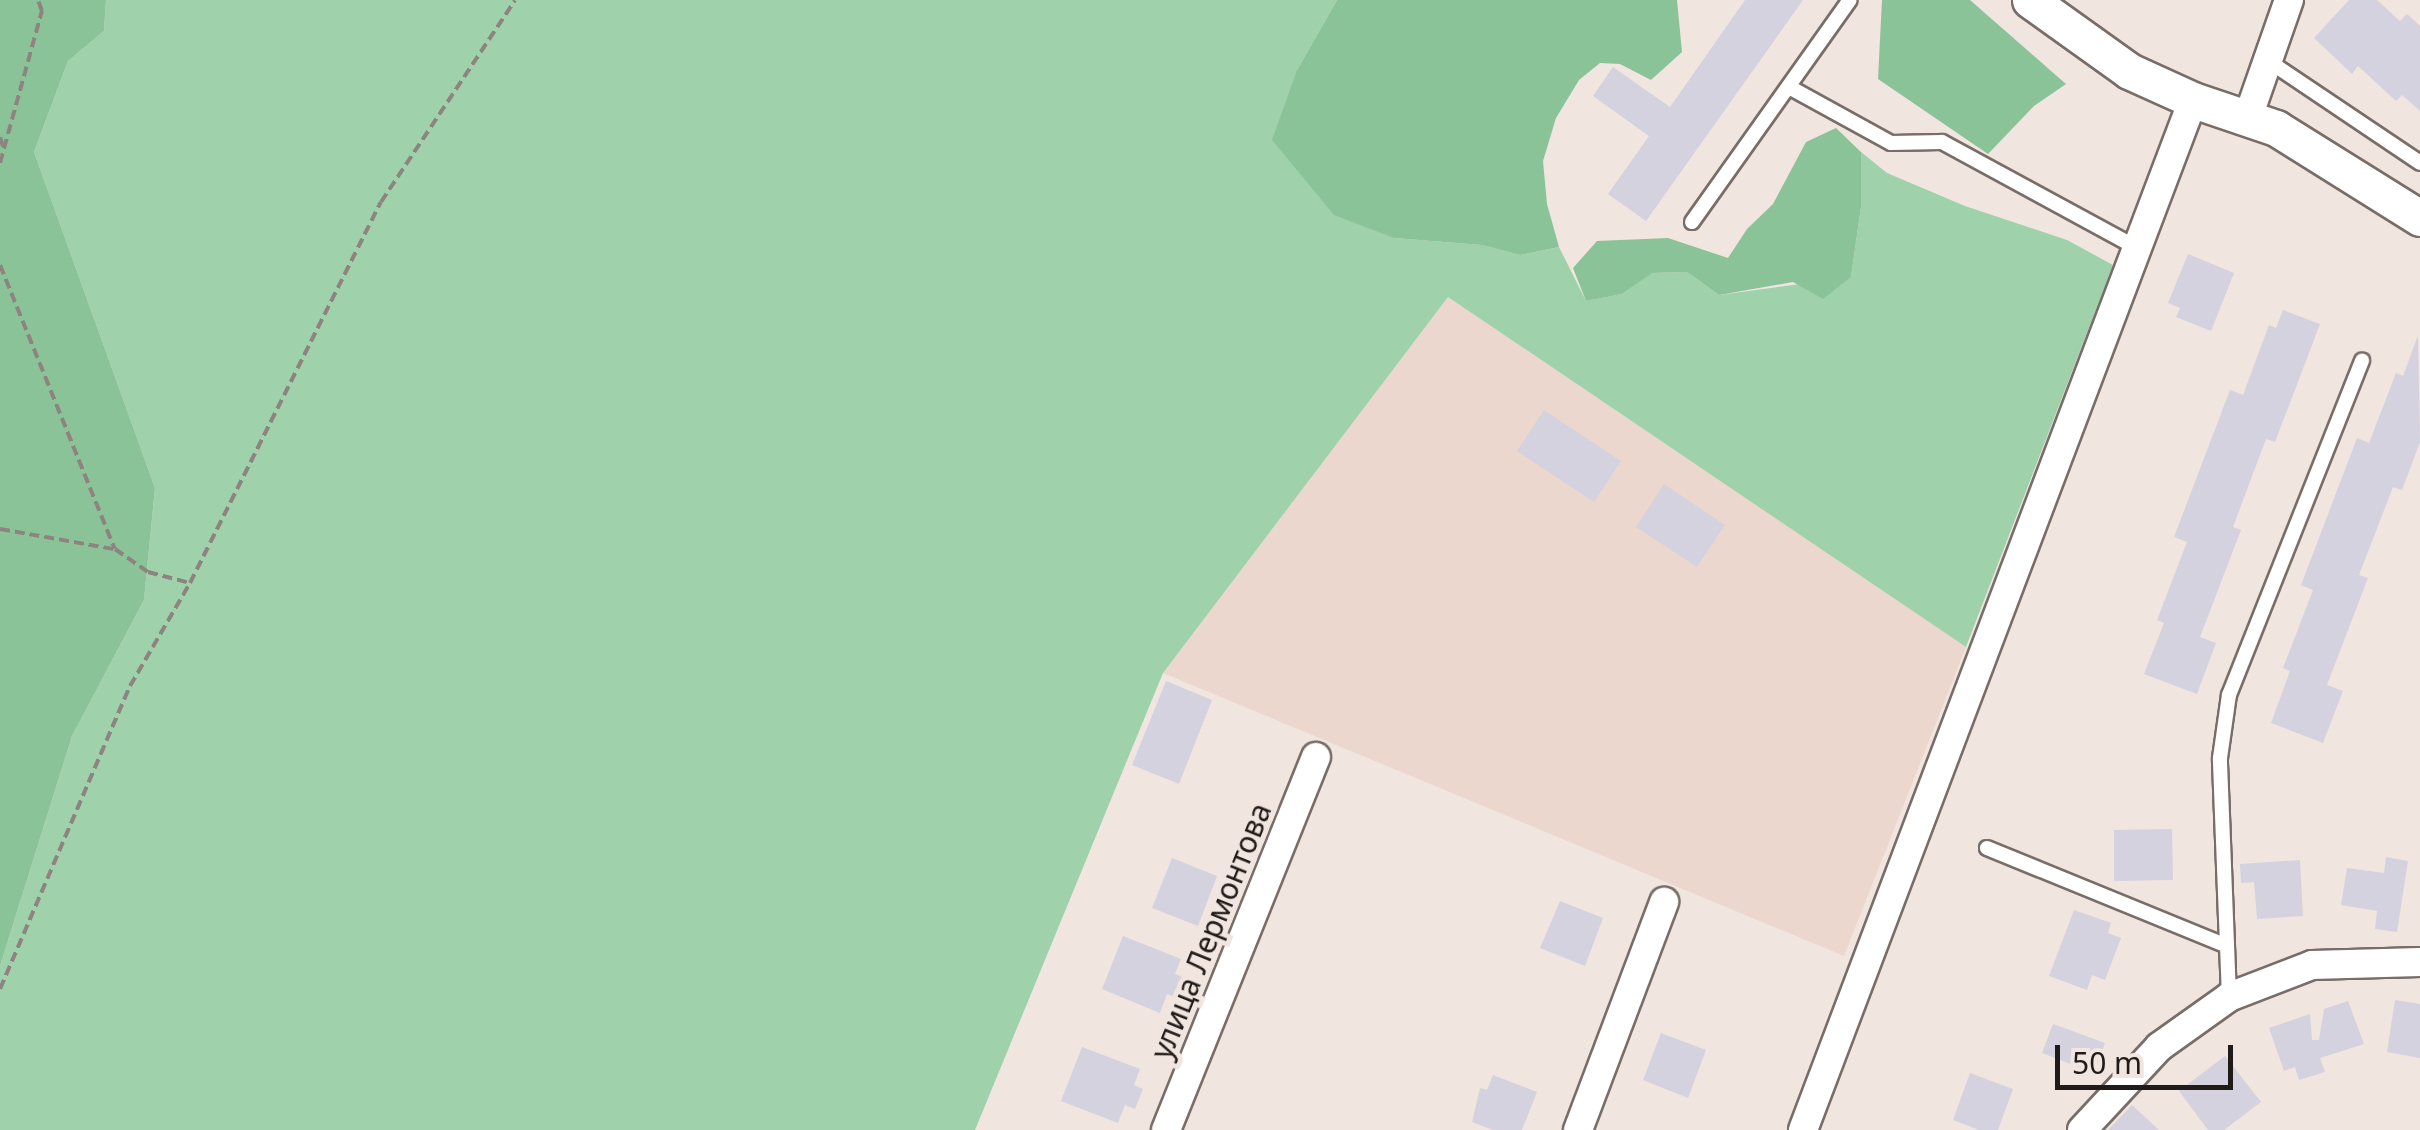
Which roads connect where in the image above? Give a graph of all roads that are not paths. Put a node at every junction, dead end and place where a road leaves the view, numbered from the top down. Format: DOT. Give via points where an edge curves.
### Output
graph roads {
  1 [pos="1850,0"];
  2 [pos="2030,0"];
  3 [pos="2288,0"];
  4 [pos="2267,60"];
  5 [pos="1788,87"];
  6 [pos="2192,100"];
  7 [pos="2248,118"];
  8 [pos="2420,163"];
  9 [pos="2420,218"];
  10 [pos="1692,222"];
  11 [pos="2137,248"];
  12 [pos="2362,361"];
  13 [pos="1316,756"];
  14 [pos="1987,848"];
  15 [pos="1664,902"];
  16 [pos="2227,946"];
  17 [pos="2420,962"];
  18 [pos="2230,997"];
  19 [pos="1166,1130"];
  20 [pos="1578,1130"];
  21 [pos="1803,1130"];
  22 [pos="2082,1130"];
  1 -- 5 [label="lane"];
  2 -- 6 [label="street" via="2129,71"];
  3 -- 4 [label="street"];
  4 -- 7 [label="street"];
  4 -- 8 [label="lane"];
  5 -- 10 [label="lane"];
  5 -- 11 [label="lane" via="1891,143 1942,142"];
  6 -- 7 [label="street"];
  6 -- 11 [label="street"];
  7 -- 9 [label="street" via="2320,152"];
  11 -- 21 [label="street"];
  12 -- 16 [label="lane" via="2229,695 2220,758"];
  13 -- 19 [label="street, улица Лермонтова"];
  14 -- 16 [label="lane"];
  15 -- 20 [label="street"];
  16 -- 18 [label="lane"];
  17 -- 18 [label="street" via="2312,966"];
  18 -- 22 [label="street" via="2159,1047"];
}
